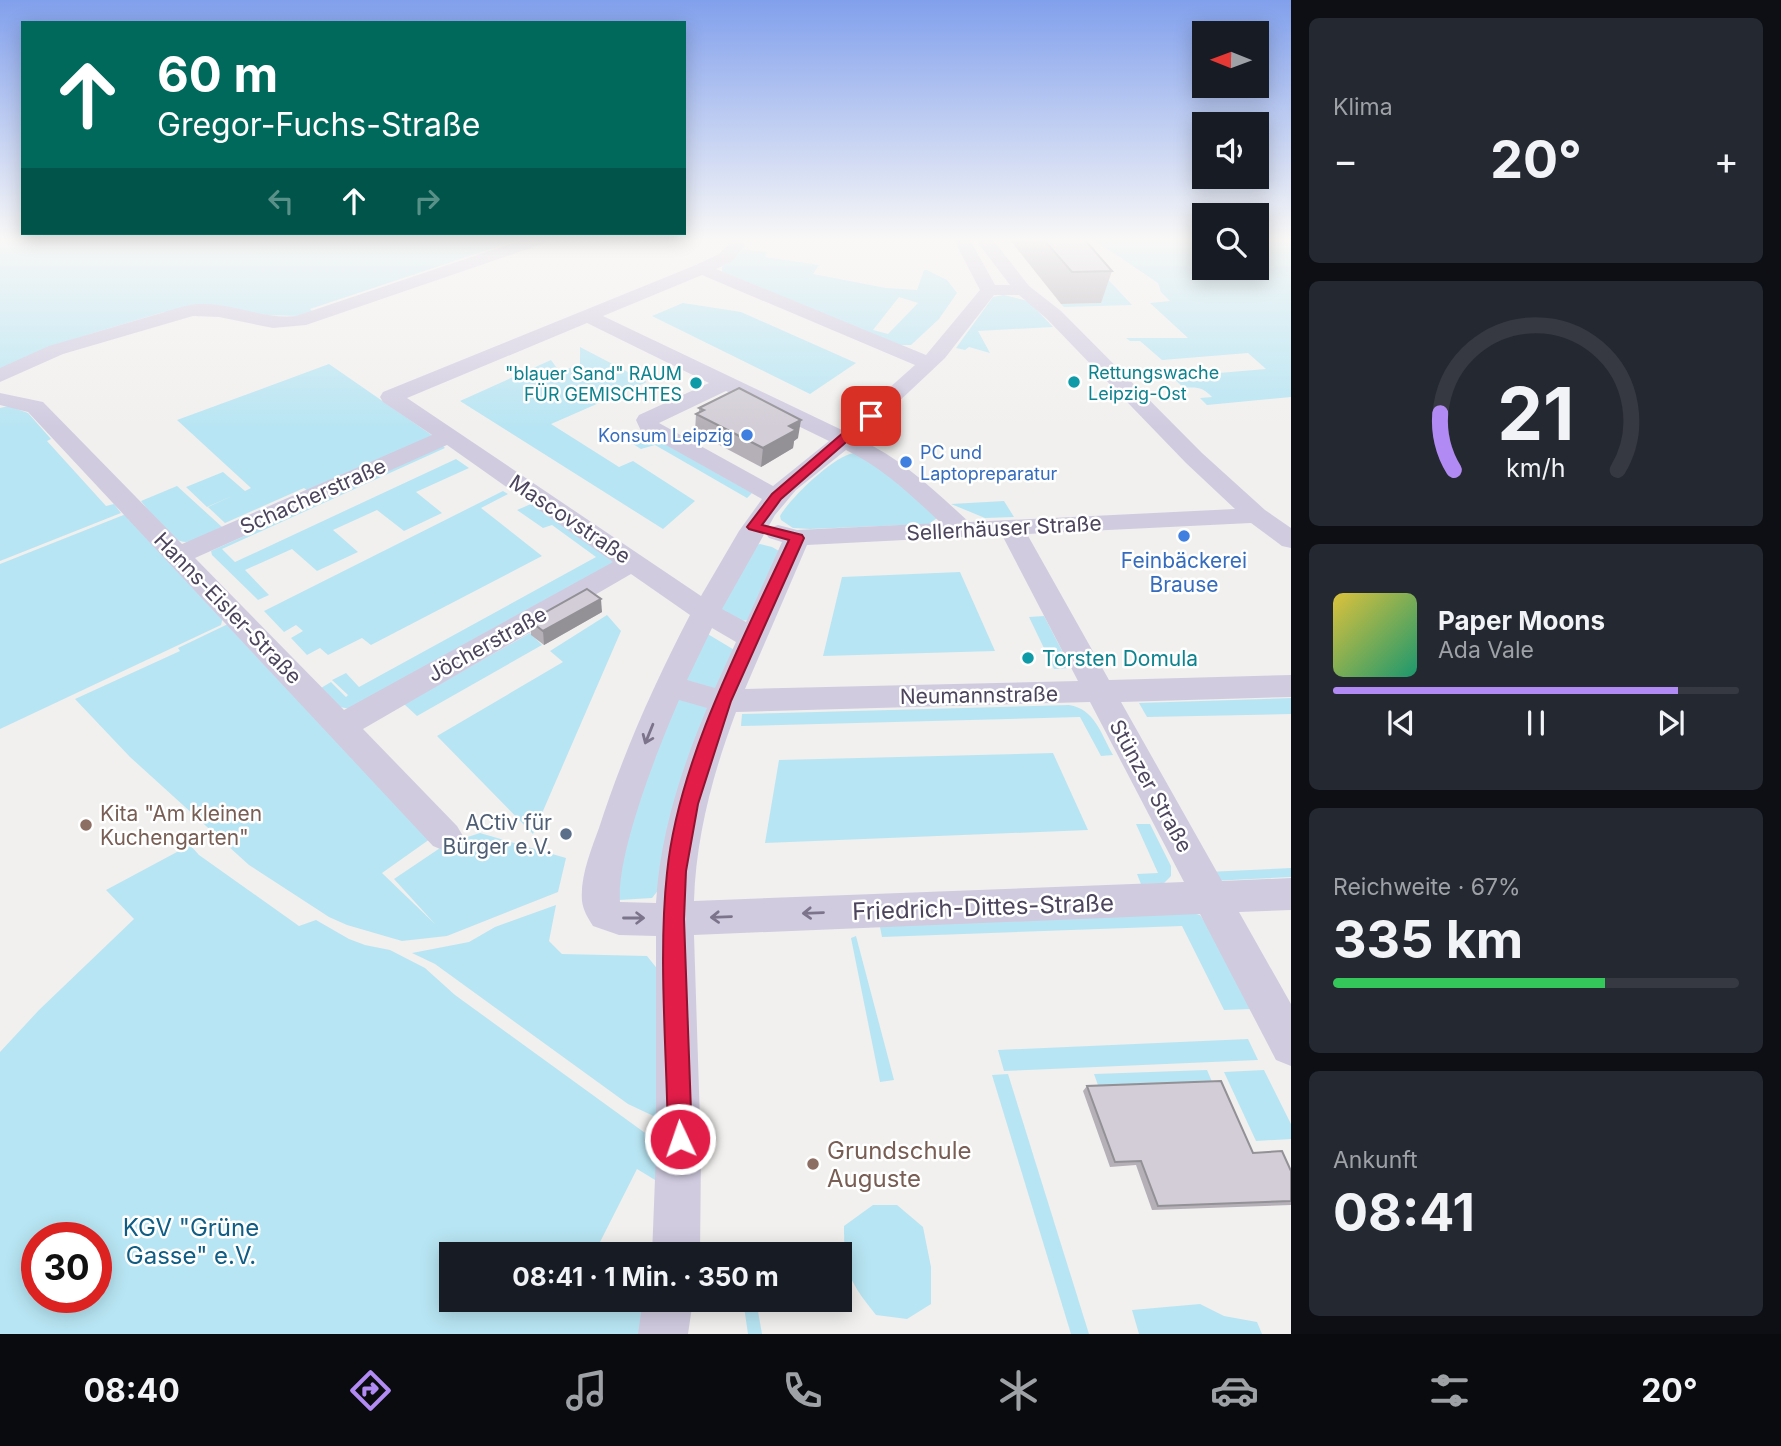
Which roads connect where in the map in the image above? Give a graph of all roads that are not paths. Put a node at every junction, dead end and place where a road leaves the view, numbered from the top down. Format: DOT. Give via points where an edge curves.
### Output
graph roads {
  1 [pos="355,302"];
  2 [pos="621,302"];
  3 [pos="782,302"];
  4 [pos="981,302"];
  5 [pos="1038,302"];
  6 [pos="588,316"];
  7 [pos="928,363"];
  8 [pos="0,376"];
  9 [pos="725,383"];
  10 [pos="0,399"];
  11 [pos="449,436"];
  12 [pos="843,440"];
  13 [pos="776,497"];
  14 [pos="1256,515"];
  15 [pos="753,527"];
  16 [pos="1011,528"];
  17 [pos="963,530"];
  18 [pos="797,538"];
  19 [pos="1291,540"];
  20 [pos="177,556"];
  21 [pos="633,562"];
  22 [pos="705,612"];
  23 [pos="751,637"];
  24 [pos="668,686"];
  25 [pos="1291,686"];
  26 [pos="1100,692"];
  27 [pos="723,701"];
  28 [pos="341,727"];
  29 [pos="445,836"];
  30 [pos="1291,894"];
  31 [pos="1211,898"];
  32 [pos="674,919"];
  33 [pos="1291,1045"];
  34 [pos="676,1242"];
  35 [pos="666,1312"];
  36 [pos="663,1334"];
  1 -- 8 [label="street" via="299,321 192,310 56,350"];
  2 -- 6 [label="street"];
  3 -- 7 [label="street"];
  4 -- 7 [label="street"];
  5 -- 14 [label="street"];
  6 -- 9 [label="street"];
  6 -- 11 [label="street, Mascovstraße" via="391,397"];
  7 -- 12 [label="street"];
  9 -- 12 [label="street"];
  9 -- 13 [label="street" via="647,420 649,426"];
  10 -- 20 [label="street, Hanns-Eisler-Straße" via="35,407"];
  11 -- 20 [label="street, Schacherstraße"];
  11 -- 21 [label="street, Mascovstraße"];
  12 -- 13 [label="street"];
  12 -- 17 [label="street" via="901,472"];
  13 -- 15 [label="street"];
  14 -- 16 [label="street, Sellerhäuser Straße"];
  14 -- 19 [label="street"];
  15 -- 18 [label="street, Sellerhäuser Straße"];
  15 -- 22 [label="street"];
  16 -- 17 [label="street, Sellerhäuser Straße"];
  16 -- 26 [label="street, Stünzer Straße"];
  17 -- 18 [label="street, Sellerhäuser Straße"];
  18 -- 23 [label="street"];
  20 -- 28 [label="street, Hanns-Eisler-Straße"];
  21 -- 22 [label="street, Mascovstraße"];
  21 -- 28 [label="street, Jöcherstraße"];
  22 -- 23 [label="street, Mascovstraße"];
  22 -- 24 [label="street"];
  23 -- 27 [label="street"];
  24 -- 27 [label="street, Neumannstraße"];
  24 -- 32 [label="street, Friedrich-Dittes-Straße, one-way" via="631,778 607,858 600,903 606,913 618,918"];
  25 -- 26 [label="street, Neumannstraße"];
  26 -- 27 [label="street, Neumannstraße"];
  26 -- 31 [label="street, Stünzer Straße"];
  27 -- 32 [label="street" via="689,804"];
  28 -- 29 [label="street, Hanns-Eisler-Straße"];
  30 -- 31 [label="street, Friedrich-Dittes-Straße"];
  31 -- 32 [label="street, Friedrich-Dittes-Straße, one-way"];
  31 -- 33 [label="street, Stünzer Straße"];
  32 -- 34 [label="street" via="680,1139"];
  35 -- 36 [label="street"];
}
